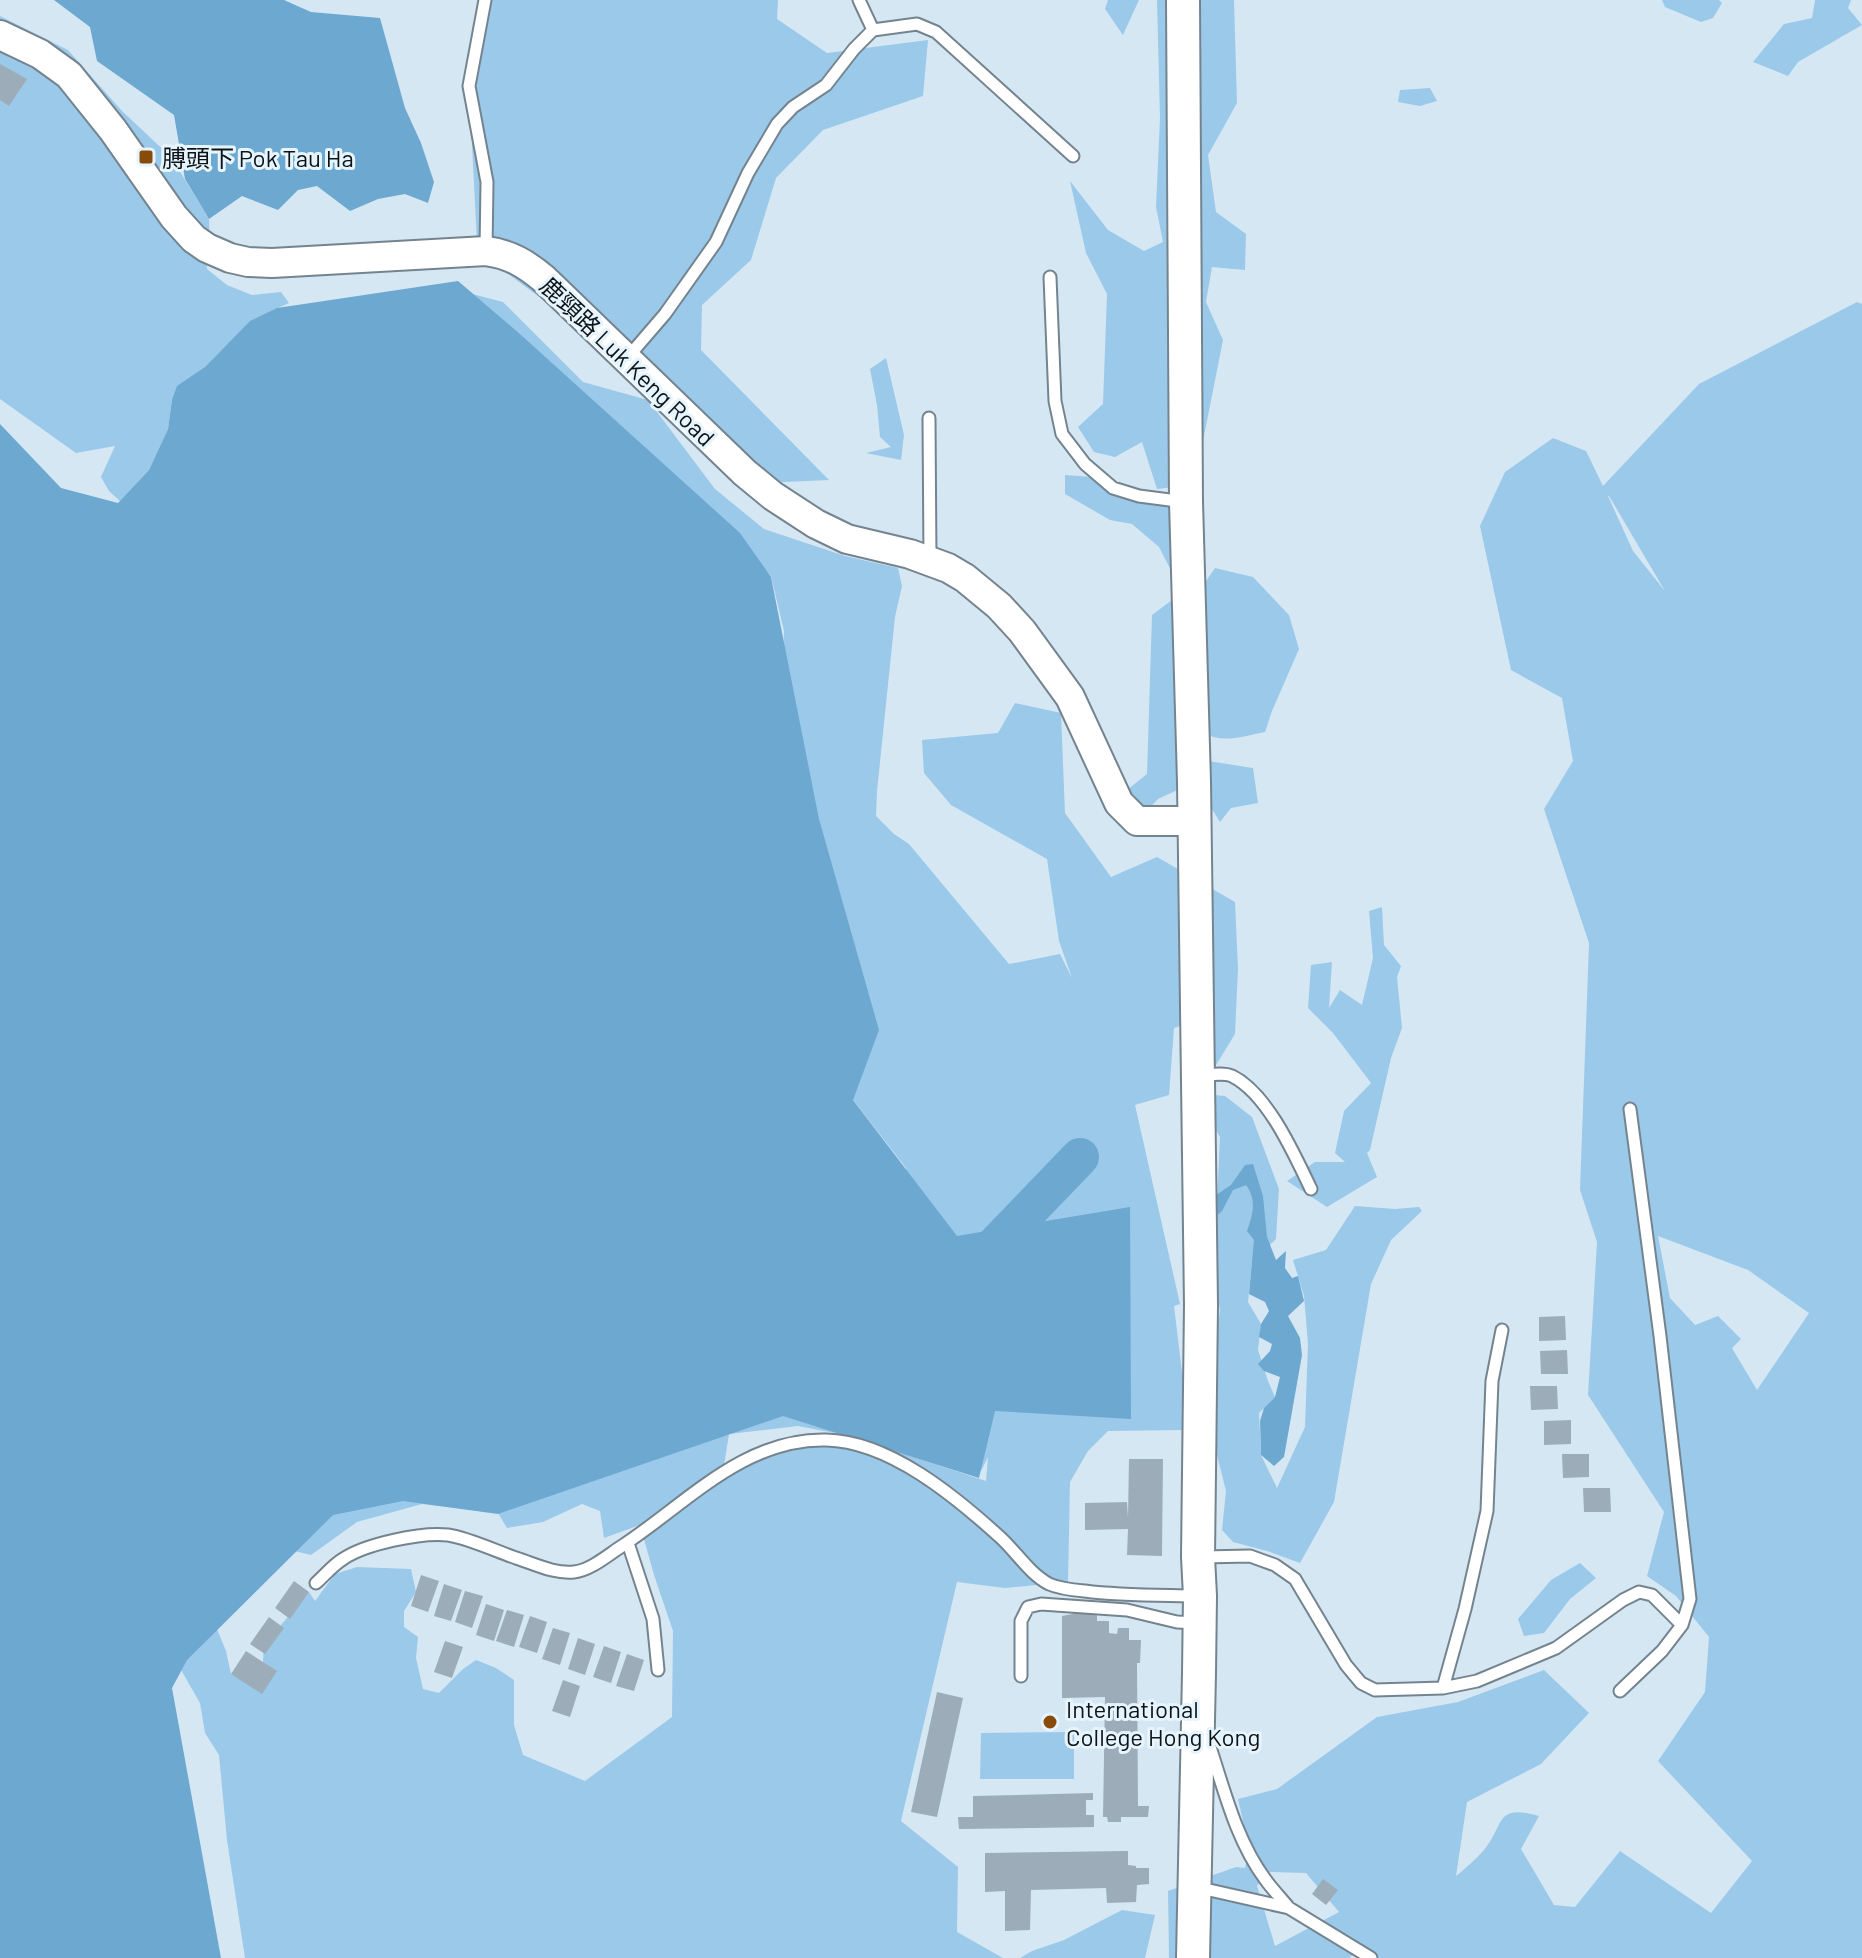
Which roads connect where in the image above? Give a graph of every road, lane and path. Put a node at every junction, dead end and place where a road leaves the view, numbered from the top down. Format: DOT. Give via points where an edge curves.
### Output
graph roads {
  1 [pos="485,0"];
  2 [pos="859,0"];
  3 [pos="1183,0"];
  4 [pos="873,30"];
  5 [pos="0,35"];
  6 [pos="1073,156"];
  7 [pos="486,251"];
  8 [pos="1050,277"];
  9 [pos="626,359"];
  10 [pos="929,418"];
  11 [pos="1186,502"];
  12 [pos="930,560"];
  13 [pos="1194,821"];
  14 [pos="1196,1077"];
  15 [pos="1630,1109"];
  16 [pos="1311,1189"];
  17 [pos="1502,1330"];
  18 [pos="628,1543"];
  19 [pos="1198,1557"];
  20 [pos="316,1583"];
  21 [pos="1200,1609"];
  22 [pos="1682,1625"];
  23 [pos="658,1670"];
  24 [pos="1021,1676"];
  25 [pos="1443,1688"];
  26 [pos="1620,1691"];
  27 [pos="1199,1713"];
  28 [pos="1195,1887"];
  29 [pos="1289,1908"];
  30 [pos="1193,1958"];
  31 [pos="1371,1958"];
  1 -- 7 [label="lane" via="469,86 487,182"];
  2 -- 4 [label="lane"];
  3 -- 11 [label="main road"];
  4 -- 6 [label="lane" via="917,24 936,32"];
  4 -- 9 [label="lane" via="826,85 777,124 716,242"];
  5 -- 7 [label="street, 鹿頸路 Luk Keng Road" via="69,75 181,225 215,252 272,263"];
  7 -- 9 [label="street, 鹿頸路 Luk Keng Road" via="510,256 533,270"];
  8 -- 11 [label="lane" via="1055,401 1062,434 1113,488"];
  9 -- 12 [label="street, 鹿頸路 Luk Keng Road" via="785,505 847,539"];
  10 -- 12 [label="lane"];
  11 -- 13 [label="main road"];
  12 -- 13 [label="street, 鹿頸路 Luk Keng Road" via="982,591 1022,631 1070,697 1119,803 1137,821"];
  13 -- 14 [label="main road"];
  14 -- 16 [label="lane" via="1229,1075 1243,1084 1280,1127"];
  14 -- 19 [label="main road" via="1201,1305"];
  15 -- 22 [label="lane" via="1690,1599"];
  17 -- 25 [label="lane" via="1492,1381 1487,1511"];
  18 -- 20 [label="lane" via="577,1572 558,1572 450,1536 426,1534 361,1550"];
  18 -- 21 [label="lane" via="728,1469 766,1449 799,1440 829,1440 865,1446 909,1466 965,1507 1049,1584"];
  18 -- 23 [label="lane" via="653,1619"];
  19 -- 21 [label="main road"];
  19 -- 25 [label="lane" via="1250,1556 1295,1579 1361,1683 1375,1690"];
  21 -- 24 [label="lane" via="1177,1622 1127,1610 1028,1607 1021,1621"];
  21 -- 27 [label="main road"];
  22 -- 25 [label="lane" via="1652,1595 1639,1592 1556,1648 1477,1681"];
  22 -- 26 [label="lane"];
  27 -- 28 [label="main road"];
  27 -- 29 [label="lane" via="1244,1844"];
  28 -- 29 [label="lane"];
  28 -- 30 [label="main road"];
  29 -- 31 [label="lane"];
}
